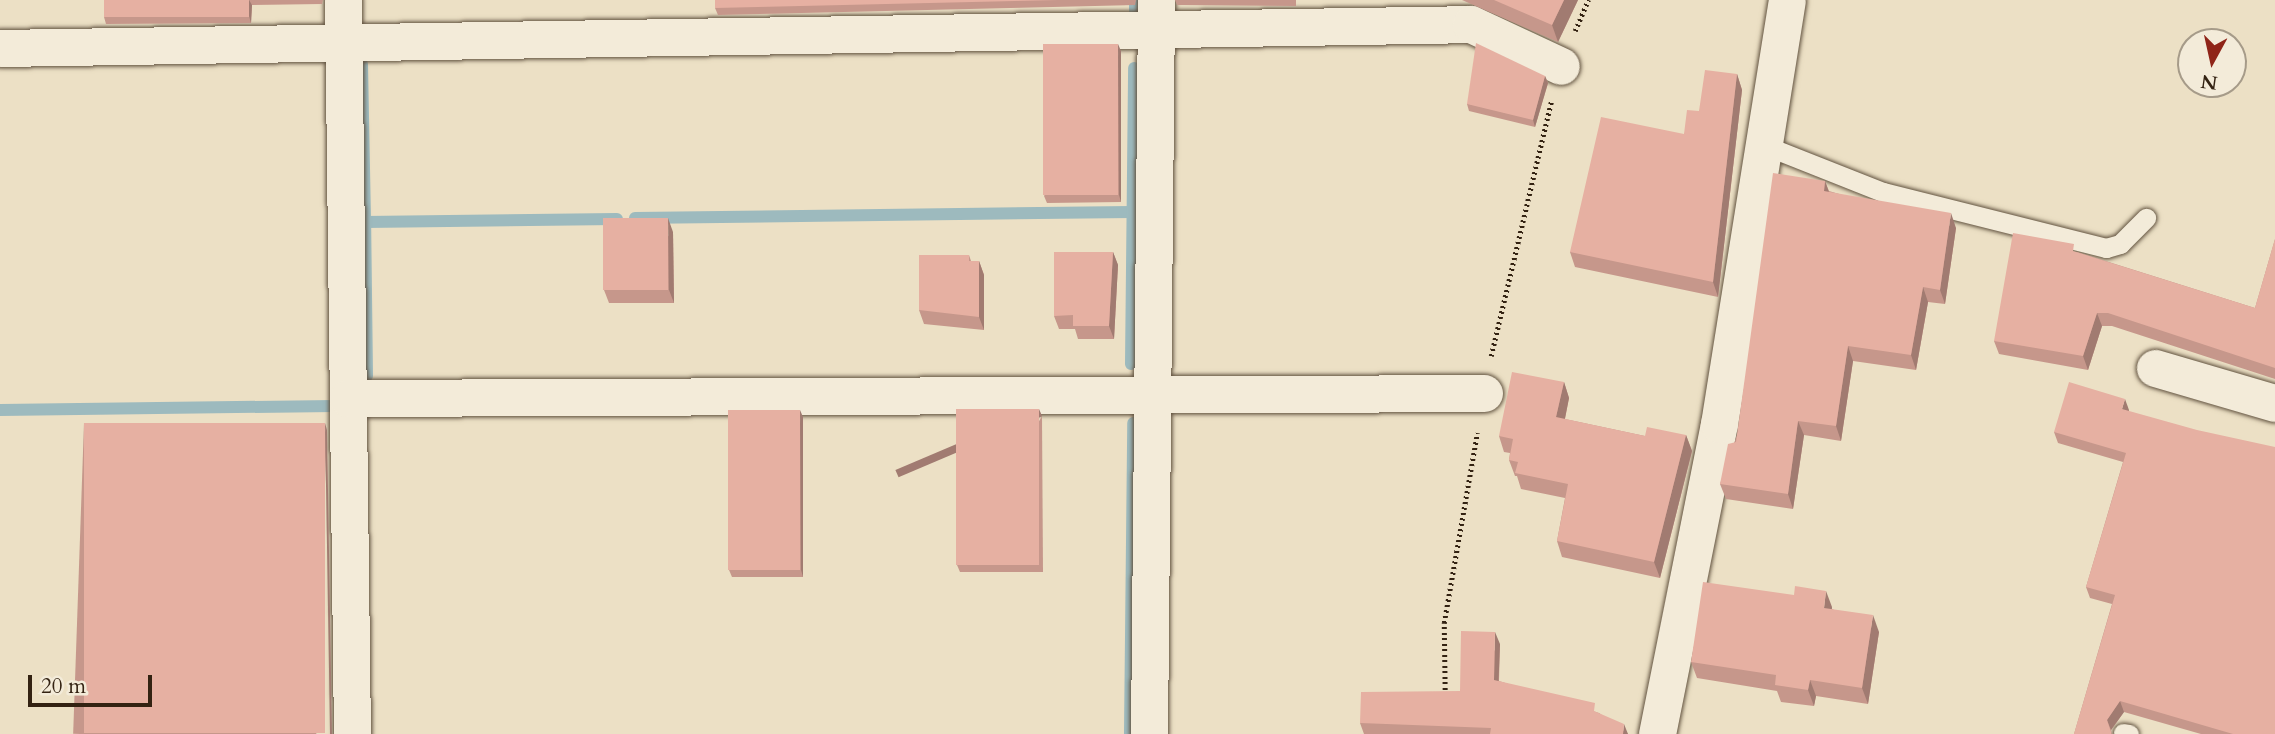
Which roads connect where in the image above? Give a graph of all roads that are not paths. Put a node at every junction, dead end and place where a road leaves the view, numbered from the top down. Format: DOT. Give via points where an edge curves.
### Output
graph roads {
  1 [pos="343,0"];
  2 [pos="1787,0"];
  3 [pos="1156,17"];
  4 [pos="344,44"];
  5 [pos="0,48"];
  6 [pos="1561,66"];
  7 [pos="1764,145"];
  8 [pos="2146,218"];
  9 [pos="2155,368"];
  10 [pos="1150,391"];
  11 [pos="1484,393"];
  12 [pos="348,398"];
  13 [pos="2275,402"];
  14 [pos="352,734"];
  15 [pos="1149,734"];
  16 [pos="1657,734"];
  1 -- 4 [label="street"];
  2 -- 7 [label="street"];
  3 -- 4 [label="street"];
  3 -- 6 [label="street" via="1471,24"];
  3 -- 10 [label="street"];
  4 -- 5 [label="street"];
  4 -- 12 [label="street"];
  7 -- 8 [label="lane" via="1883,192 2106,248 2120,244"];
  7 -- 16 [label="street" via="1719,424"];
  9 -- 13 [label="street"];
  10 -- 11 [label="street"];
  10 -- 12 [label="street"];
  10 -- 15 [label="street"];
  12 -- 14 [label="street"];
}
